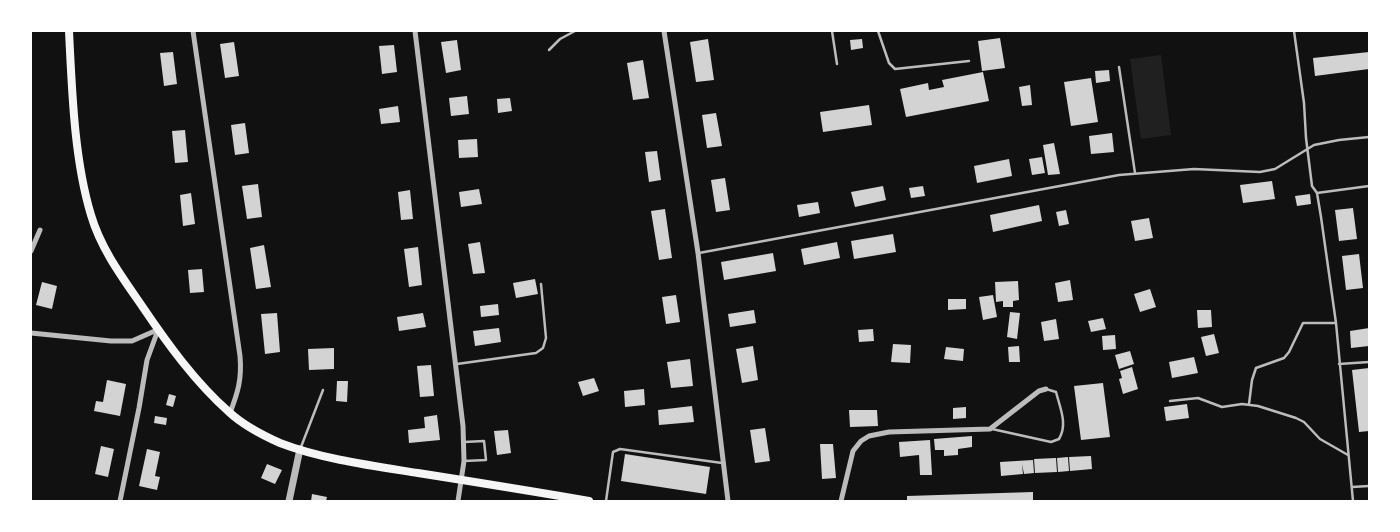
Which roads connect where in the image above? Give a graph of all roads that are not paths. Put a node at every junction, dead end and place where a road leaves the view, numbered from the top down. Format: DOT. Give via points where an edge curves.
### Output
graph roads {
  1 [pos="69,31"];
  2 [pos="194,31"];
  3 [pos="415,31"];
  4 [pos="575,31"];
  5 [pos="664,31"];
  6 [pos="832,31"];
  7 [pos="878,31"];
  8 [pos="1294,31"];
  9 [pos="549,50"];
  10 [pos="969,61"];
  11 [pos="837,64"];
  12 [pos="1119,66"];
  13 [pos="1369,137"];
  14 [pos="1307,148"];
  15 [pos="1135,173"];
  16 [pos="1369,186"];
  17 [pos="1317,193"];
  18 [pos="40,230"];
  19 [pos="31,251"];
  20 [pos="698,253"];
  21 [pos="541,284"];
  22 [pos="1336,323"];
  23 [pos="158,330"];
  24 [pos="31,333"];
  25 [pos="1369,362"];
  26 [pos="455,364"];
  27 [pos="1339,364"];
  28 [pos="1046,389"];
  29 [pos="323,390"];
  30 [pos="1170,401"];
  31 [pos="1249,404"];
  32 [pos="230,413"];
  33 [pos="990,429"];
  34 [pos="464,442"];
  35 [pos="300,449"];
  36 [pos="1348,454"];
  37 [pos="464,461"];
  38 [pos="724,463"];
  39 [pos="462,480"];
  40 [pos="1369,486"];
  41 [pos="1352,487"];
  42 [pos="120,501"];
  43 [pos="289,501"];
  44 [pos="458,501"];
  45 [pos="589,501"];
  46 [pos="606,501"];
  47 [pos="728,501"];
  48 [pos="841,501"];
  49 [pos="1353,501"];
  1 -- 23 [label="main road" via="79,156 91,215 106,252"];
  2 -- 32 [label="street" via="240,356 239,388"];
  3 -- 26 [label="street"];
  4 -- 9 [label="lane"];
  5 -- 20 [label="street"];
  6 -- 11 [label="lane"];
  7 -- 10 [label="lane" via="889,63 895,68"];
  8 -- 14 [label="lane"];
  12 -- 15 [label="lane"];
  13 -- 14 [label="lane" via="1324,142"];
  14 -- 15 [label="lane" via="1275,169 1260,172 1194,169"];
  14 -- 17 [label="lane" via="1312,186"];
  15 -- 20 [label="lane"];
  16 -- 17 [label="lane"];
  17 -- 22 [label="lane"];
  18 -- 19 [label="street"];
  20 -- 38 [label="street"];
  21 -- 26 [label="lane" via="546,338 543,348 536,353"];
  22 -- 27 [label="lane"];
  22 -- 31 [label="lane" via="1303,323 1284,358 1256,368"];
  23 -- 24 [label="street" via="132,341"];
  23 -- 32 [label="main road"];
  23 -- 42 [label="street" via="147,360"];
  25 -- 27 [label="lane"];
  26 -- 34 [label="street"];
  27 -- 36 [label="lane"];
  28 -- 33 [label="street"];
  28 -- 33 [label="lane" via="1056,392 1061,411 1063,432 1059,440 1051,442"];
  29 -- 35 [label="lane"];
  30 -- 31 [label="lane" via="1198,398 1222,407"];
  31 -- 36 [label="lane" via="1304,422 1320,439"];
  32 -- 35 [label="main road" via="266,436"];
  33 -- 48 [label="street" via="889,432 869,436 853,450"];
  34 -- 37 [label="street"];
  34 -- 37 [label="lane" via="484,441 486,460"];
  35 -- 39 [label="main road" via="357,463"];
  35 -- 43 [label="street"];
  36 -- 41 [label="lane"];
  37 -- 39 [label="street"];
  38 -- 46 [label="lane" via="620,448 613,452"];
  38 -- 47 [label="street"];
  39 -- 44 [label="street"];
  39 -- 45 [label="main road"];
  40 -- 41 [label="lane"];
  41 -- 49 [label="lane"];
}
